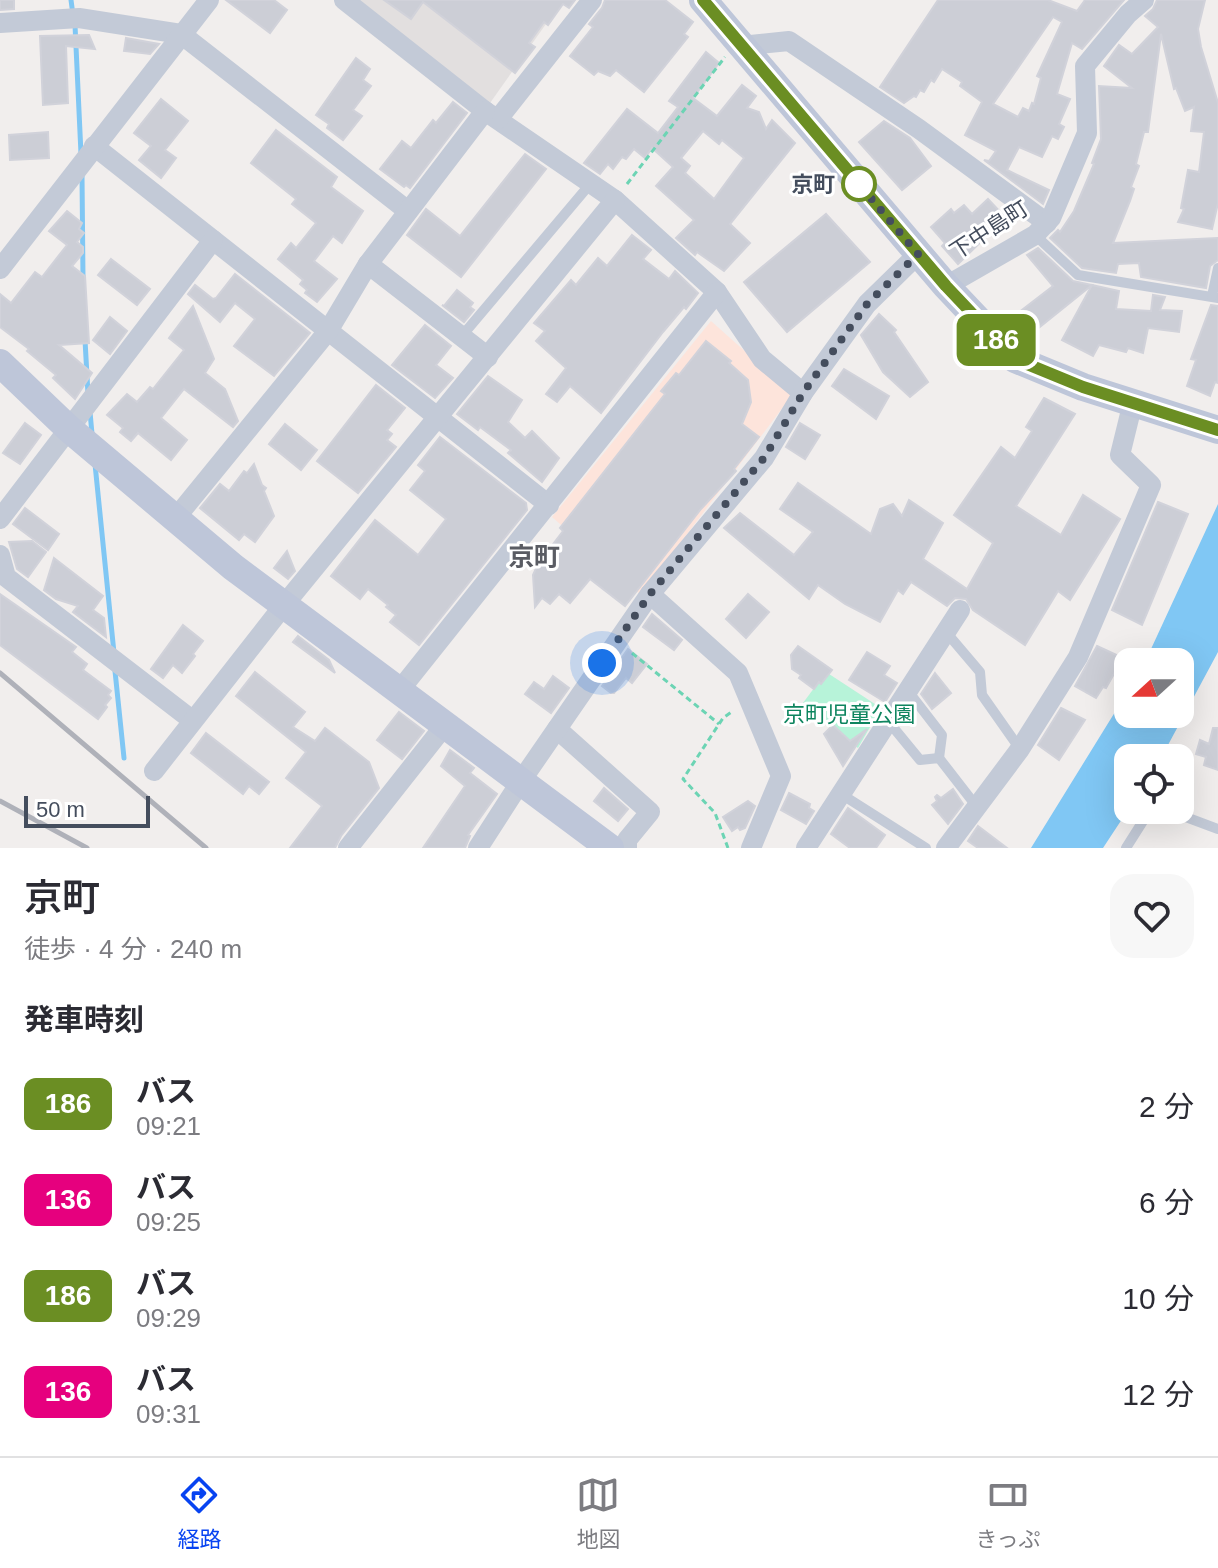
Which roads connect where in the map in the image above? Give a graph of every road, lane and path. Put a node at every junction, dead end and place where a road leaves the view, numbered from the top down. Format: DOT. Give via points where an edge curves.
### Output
graph roads {
  1 [pos="209,0"];
  2 [pos="344,0"];
  3 [pos="592,0"];
  4 [pos="703,0"];
  5 [pos="1144,0"];
  6 [pos="78,9"];
  7 [pos="0,23"];
  8 [pos="181,34"];
  9 [pos="741,46"];
  10 [pos="492,115"];
  11 [pos="94,146"];
  12 [pos="591,183"];
  13 [pos="615,200"];
  14 [pos="408,211"];
  15 [pos="1041,229"];
  16 [pos="213,240"];
  17 [pos="918,254"];
  18 [pos="368,264"];
  19 [pos="1218,268"];
  20 [pos="0,269"];
  21 [pos="946,286"];
  22 [pos="717,292"];
  23 [pos="1215,297"];
  24 [pos="328,331"];
  25 [pos="461,337"];
  26 [pos="488,357"];
  27 [pos="0,363"];
  28 [pos="803,393"];
  29 [pos="1133,402"];
  30 [pos="439,418"];
  31 [pos="68,428"];
  32 [pos="1218,430"];
  33 [pos="549,505"];
  34 [pos="0,519"];
  35 [pos="174,520"];
  36 [pos="0,555"];
  37 [pos="650,594"];
  38 [pos="284,605"];
  39 [pos="960,610"];
  40 [pos="946,632"];
  41 [pos="617,642"];
  42 [pos="399,691"];
  43 [pos="908,691"];
  44 [pos="749,699"];
  45 [pos="192,720"];
  46 [pos="888,721"];
  47 [pos="719,724"];
  48 [pos="445,725"];
  49 [pos="557,729"];
  50 [pos="1020,749"];
  51 [pos="939,758"];
  52 [pos="154,771"];
  53 [pos="521,781"];
  54 [pos="841,794"];
  55 [pos="977,807"];
  56 [pos="1194,820"];
  57 [pos="1141,824"];
  58 [pos="1218,829"];
  59 [pos="348,848"];
  60 [pos="478,848"];
  61 [pos="610,848"];
  62 [pos="627,848"];
  63 [pos="728,848"];
  64 [pos="751,848"];
  65 [pos="806,848"];
  66 [pos="926,848"];
  67 [pos="946,848"];
  68 [pos="1126,848"];
  1 -- 8 [label="street"];
  2 -- 10 [label="street"];
  3 -- 10 [label="street"];
  4 -- 9 [label="street"];
  5 -- 15 [label="street, 下中島町" via="1085,66 1087,133 1051,218"];
  6 -- 7 [label="street"];
  6 -- 8 [label="street"];
  8 -- 11 [label="street"];
  8 -- 14 [label="street"];
  9 -- 13 [label="path" via="724,58"];
  9 -- 15 [label="street" via="789,41 919,129"];
  9 -- 17 [label="street"];
  10 -- 12 [label="street"];
  10 -- 14 [label="street"];
  11 -- 16 [label="street"];
  11 -- 20 [label="street"];
  12 -- 13 [label="street"];
  12 -- 25 [label="lane"];
  13 -- 22 [label="street"];
  13 -- 26 [label="street"];
  14 -- 18 [label="street"];
  15 -- 21 [label="street, 下中島町"];
  15 -- 23 [label="lane" via="1078,275"];
  16 -- 24 [label="street"];
  16 -- 31 [label="street"];
  17 -- 21 [label="street"];
  17 -- 28 [label="street" via="867,304"];
  18 -- 24 [label="street"];
  18 -- 25 [label="street"];
  19 -- 23 [label="lane"];
  21 -- 29 [label="street" via="1015,359"];
  22 -- 28 [label="street" via="762,359"];
  22 -- 33 [label="street"];
  24 -- 30 [label="street"];
  24 -- 35 [label="street"];
  25 -- 26 [label="street"];
  26 -- 30 [label="street"];
  27 -- 31 [label="street"];
  28 -- 37 [label="street" via="764,458"];
  29 -- 32 [label="street"];
  29 -- 50 [label="street" via="1120,455 1151,485 1078,657"];
  30 -- 33 [label="street"];
  30 -- 38 [label="street"];
  31 -- 34 [label="street"];
  31 -- 35 [label="street"];
  33 -- 42 [label="street"];
  35 -- 38 [label="street"];
  36 -- 45 [label="street" via="6,577"];
  37 -- 41 [label="street"];
  37 -- 44 [label="street" via="738,673"];
  38 -- 42 [label="street"];
  38 -- 45 [label="street"];
  39 -- 40 [label="street"];
  40 -- 43 [label="street"];
  40 -- 50 [label="lane" via="980,672 982,695"];
  41 -- 47 [label="path"];
  41 -- 49 [label="street"];
  42 -- 48 [label="street"];
  43 -- 46 [label="street"];
  43 -- 51 [label="lane" via="942,735"];
  44 -- 47 [label="path"];
  44 -- 64 [label="street" via="781,776"];
  45 -- 52 [label="street"];
  46 -- 51 [label="lane" via="920,760"];
  46 -- 54 [label="street"];
  47 -- 63 [label="path" via="683,779 715,813"];
  48 -- 53 [label="street"];
  48 -- 59 [label="street"];
  49 -- 53 [label="street"];
  49 -- 62 [label="street" via="650,812 627,840"];
  50 -- 55 [label="street"];
  51 -- 55 [label="lane"];
  53 -- 60 [label="street"];
  53 -- 61 [label="street"];
  54 -- 65 [label="street"];
  54 -- 66 [label="lane"];
  55 -- 67 [label="street"];
  56 -- 58 [label="lane"];
  57 -- 68 [label="lane"];
}
